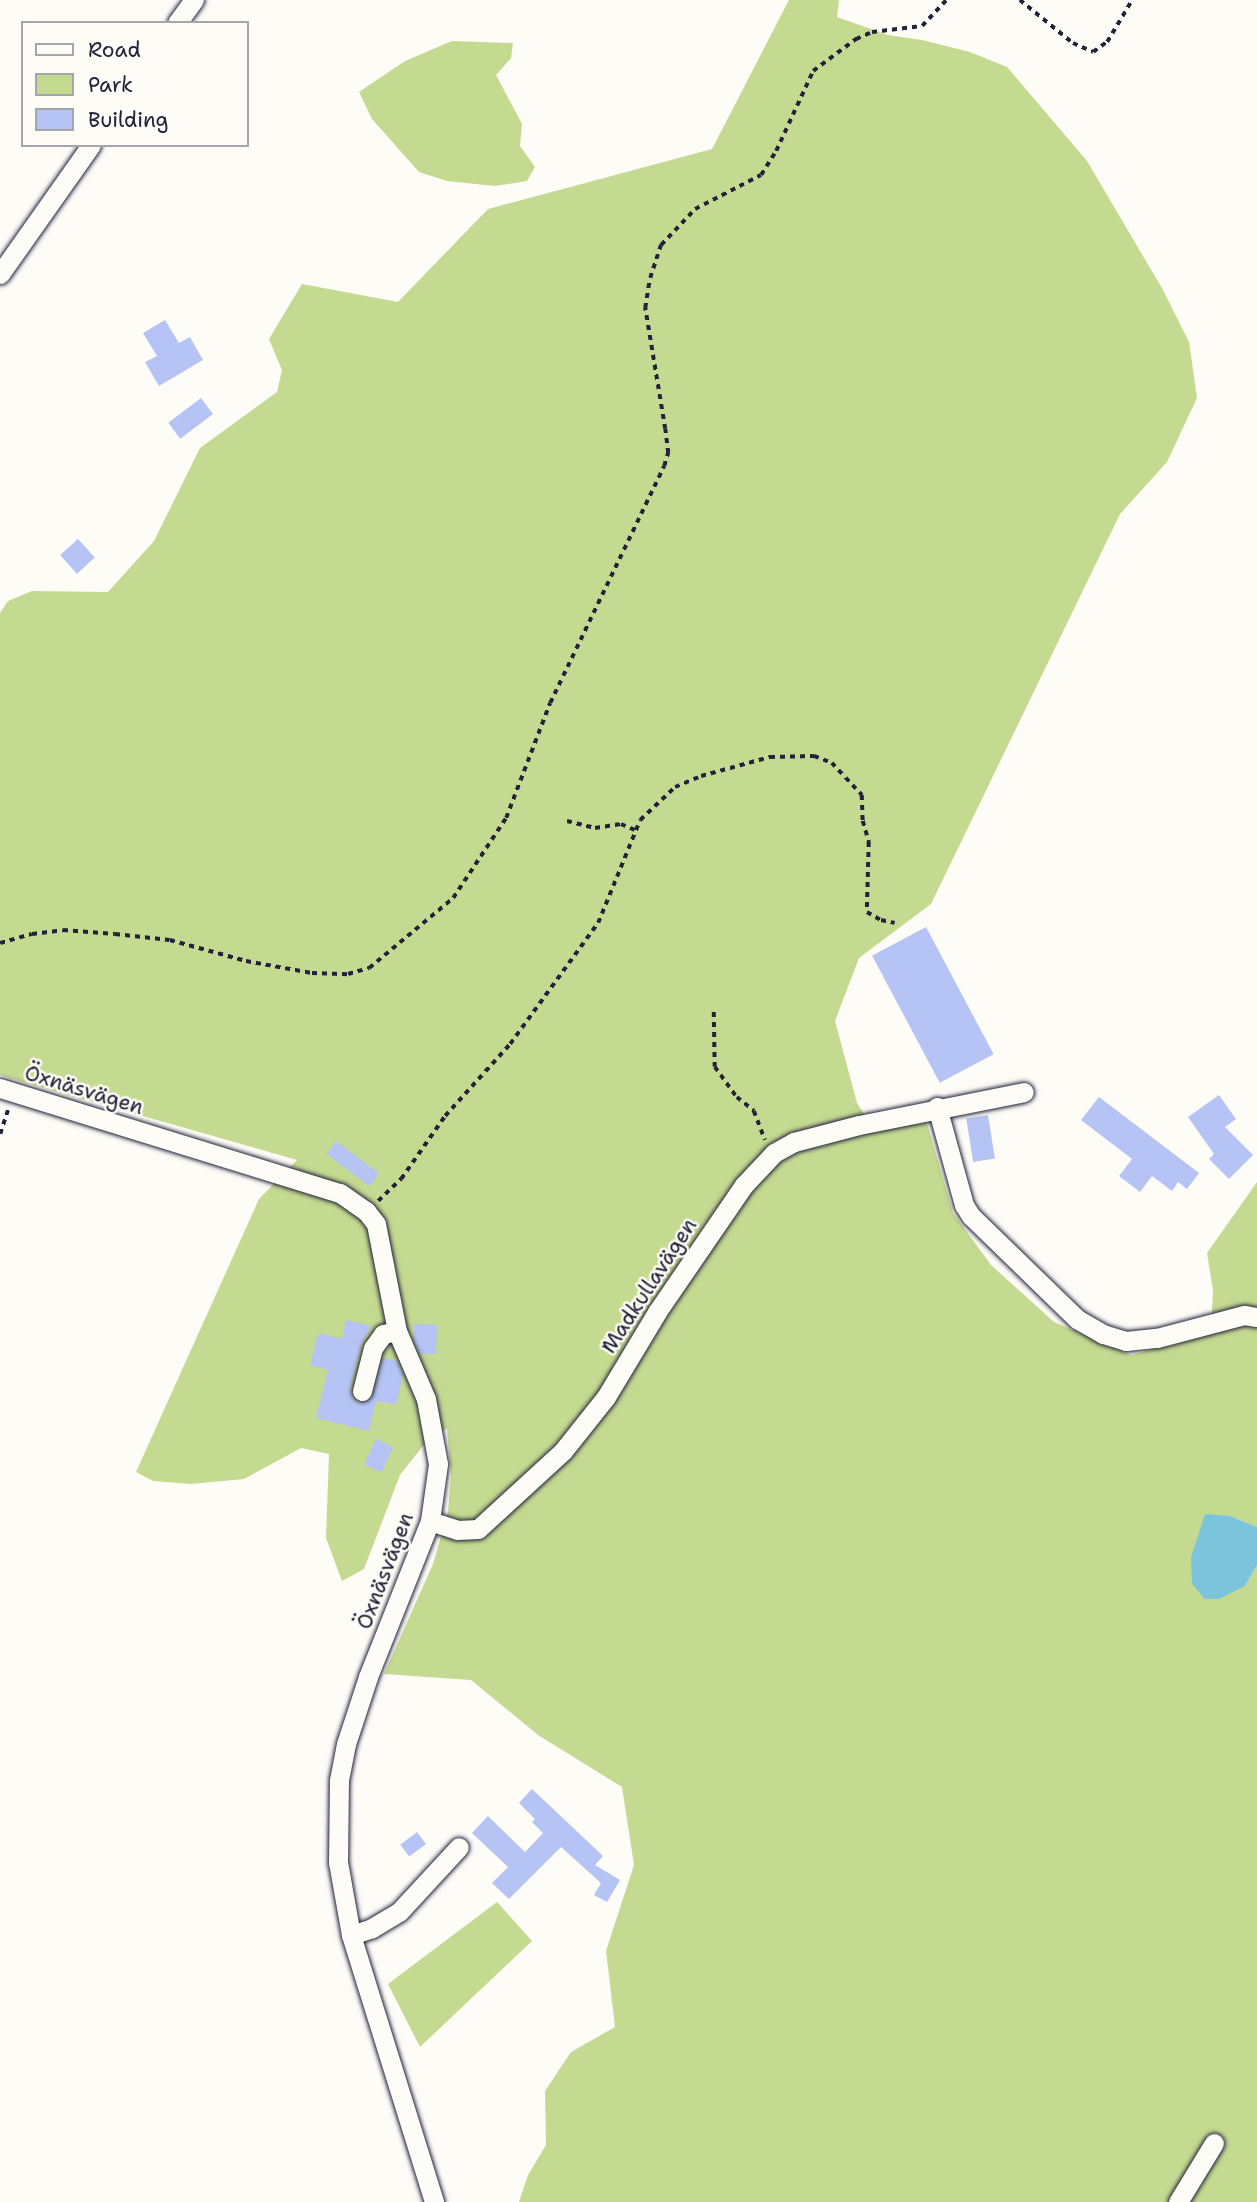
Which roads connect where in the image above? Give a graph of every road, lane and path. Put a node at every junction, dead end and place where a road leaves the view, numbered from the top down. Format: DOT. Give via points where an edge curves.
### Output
graph roads {
  1 [pos="194,0"];
  2 [pos="946,0"];
  3 [pos="1020,0"];
  4 [pos="1132,0"];
  5 [pos="178,21"];
  6 [pos="90,147"];
  7 [pos="0,274"];
  8 [pos="567,821"];
  9 [pos="635,831"];
  10 [pos="895,923"];
  11 [pos="0,943"];
  12 [pos="714,1012"];
  13 [pos="7,1090"];
  14 [pos="1024,1091"];
  15 [pos="937,1107"];
  16 [pos="0,1134"];
  17 [pos="774,1153"];
  18 [pos="366,1211"];
  19 [pos="1257,1317"];
  20 [pos="397,1331"];
  21 [pos="362,1391"];
  22 [pos="430,1521"];
  23 [pos="459,1847"];
  24 [pos="351,1935"];
  25 [pos="1214,2143"];
  26 [pos="434,2202"];
  27 [pos="1178,2202"];
  1 -- 5 [label="street"];
  2 -- 11 [label="path" via="922,26 872,32 813,71 761,175 695,209 661,245 645,307 668,453 664,466 550,704 506,818 453,898 369,968 348,974 312,973 170,940 115,934 64,930"];
  3 -- 4 [label="path" via="1073,43 1093,52 1107,42"];
  6 -- 7 [label="street"];
  8 -- 9 [label="path" via="595,828 621,824"];
  9 -- 10 [label="path" via="655,803 701,776 770,757 795,754 825,760 862,795 869,842 867,912"];
  9 -- 18 [label="path" via="598,923 510,1044 445,1116 401,1179"];
  12 -- 17 [label="path" via="715,1067 754,1111 762,1137"];
  13 -- 16 [label="path"];
  13 -- 18 [label="street, Öxnäsvägen" via="340,1193"];
  14 -- 15 [label="street, Madkullavägen"];
  15 -- 17 [label="street, Madkullavägen" via="794,1142"];
  15 -- 19 [label="street" via="971,1216 1077,1320 1126,1341 1157,1338 1244,1315"];
  17 -- 22 [label="street, Madkullavägen" via="744,1185 657,1312 606,1397 563,1451 478,1529 457,1530"];
  18 -- 20 [label="street, Öxnäsvägen" via="376,1224 381,1243"];
  20 -- 21 [label="street" via="383,1334 373,1348"];
  20 -- 22 [label="street, Öxnäsvägen" via="426,1399 438,1464"];
  22 -- 24 [label="street, Öxnäsvägen" via="368,1677 342,1769 338,1862"];
  23 -- 24 [label="street" via="399,1912"];
  24 -- 26 [label="street, Öxnäsvägen"];
  25 -- 27 [label="street"];
}
